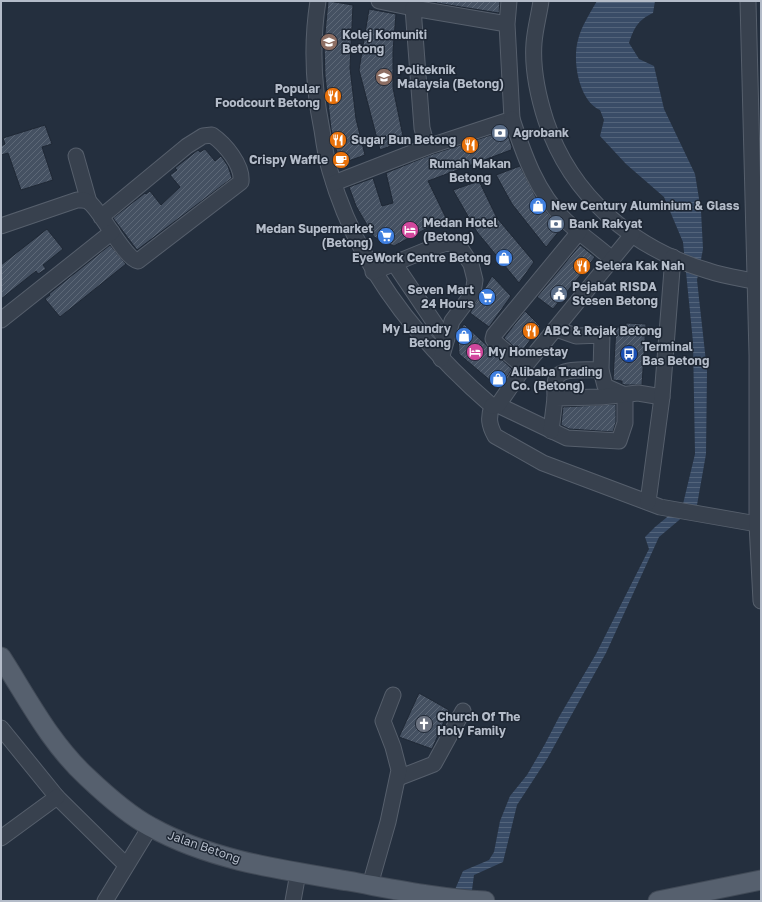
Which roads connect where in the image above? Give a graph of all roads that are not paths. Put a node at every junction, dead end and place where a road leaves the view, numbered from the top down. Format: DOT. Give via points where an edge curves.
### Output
graph roads {
  1 [pos="318,1"];
  2 [pos="379,1"];
  3 [pos="509,1"];
  4 [pos="541,1"];
  5 [pos="748,1"];
  6 [pos="413,8"];
  7 [pos="507,24"];
  8 [pos="512,119"];
  9 [pos="427,148"];
  10 [pos="76,156"];
  11 [pos="334,183"];
  12 [pos="89,202"];
  13 [pos="100,217"];
  14 [pos="1,226"];
  15 [pos="112,232"];
  16 [pos="578,232"];
  17 [pos="632,235"];
  18 [pos="677,258"];
  19 [pos="612,259"];
  20 [pos="394,263"];
  21 [pos="373,272"];
  22 [pos="754,281"];
  23 [pos="1,320"];
  24 [pos="556,329"];
  25 [pos="446,340"];
  26 [pos="759,355"];
  27 [pos="441,359"];
  28 [pos="524,367"];
  29 [pos="601,370"];
  30 [pos="625,394"];
  31 [pos="662,397"];
  32 [pos="555,398"];
  33 [pos="495,406"];
  34 [pos="551,431"];
  35 [pos="654,504"];
  36 [pos="757,524"];
  37 [pos="761,600"];
  38 [pos="4,669"];
  39 [pos="393,695"];
  40 [pos="463,712"];
  41 [pos="1,728"];
  42 [pos="398,778"];
  43 [pos="57,797"];
  44 [pos="150,827"];
  45 [pos="1,838"];
  46 [pos="126,865"];
  47 [pos="298,872"];
  48 [pos="761,880"];
  49 [pos="370,885"];
  50 [pos="468,900"];
  51 [pos="105,901"];
  52 [pos="293,901"];
  53 [pos="658,901"];
  1 -- 11 [label="street" via="313,31 314,78"];
  2 -- 6 [label="street"];
  3 -- 7 [label="street"];
  4 -- 17 [label="street" via="534,43 536,73 538,95 553,141 575,180 598,207"];
  5 -- 22 [label="street"];
  6 -- 7 [label="street"];
  6 -- 9 [label="street" via="422,128"];
  7 -- 8 [label="street"];
  8 -- 9 [label="street"];
  8 -- 16 [label="street" via="524,155 542,190 564,220"];
  9 -- 11 [label="street"];
  10 -- 12 [label="street"];
  11 -- 21 [label="street" via="347,220"];
  12 -- 13 [label="street"];
  12 -- 14 [label="street" via="84,199 77,200"];
  13 -- 15 [label="street"];
  13 -- 15 [label="street" via="187,146 203,136 212,135 221,141 242,174 241,182 138,261 132,258"];
  15 -- 23 [label="street"];
  16 -- 19 [label="street"];
  16 -- 28 [label="street" via="494,335 496,343"];
  17 -- 18 [label="street"];
  17 -- 19 [label="street"];
  18 -- 22 [label="street" via="709,272"];
  18 -- 31 [label="street"];
  19 -- 24 [label="street"];
  20 -- 21 [label="street"];
  20 -- 25 [label="street"];
  20 -- 25 [label="street" via="447,243 461,249 475,280 473,293 452,321"];
  21 -- 27 [label="street" via="410,324"];
  22 -- 26 [label="street"];
  24 -- 28 [label="street"];
  24 -- 29 [label="street" via="576,336 602,334"];
  25 -- 27 [label="street"];
  26 -- 36 [label="street"];
  27 -- 33 [label="street"];
  28 -- 33 [label="street"];
  29 -- 30 [label="street" via="605,386"];
  29 -- 32 [label="street" via="560,373 556,379"];
  30 -- 31 [label="street" via="638,393"];
  30 -- 32 [label="street"];
  30 -- 34 [label="street" via="625,423 619,441 567,438"];
  31 -- 35 [label="street"];
  32 -- 34 [label="street"];
  33 -- 34 [label="street"];
  33 -- 35 [label="street" via="489,417 490,428 495,436 543,464"];
  35 -- 36 [label="street"];
  36 -- 37 [label="street"];
  38 -- 44 [label="main road, Jalan Betong" via="59,747 85,776"];
  39 -- 42 [label="street" via="383,721 400,770"];
  40 -- 42 [label="street" via="434,764"];
  41 -- 43 [label="street"];
  42 -- 49 [label="street"];
  43 -- 45 [label="street"];
  43 -- 46 [label="street"];
  44 -- 46 [label="street"];
  44 -- 47 [label="main road, Jalan Betong" via="227,858"];
  46 -- 51 [label="street"];
  47 -- 49 [label="main road, Jalan Betong"];
  47 -- 52 [label="street"];
  48 -- 53 [label="main road"];
  49 -- 50 [label="main road, Jalan Betong"];
}
